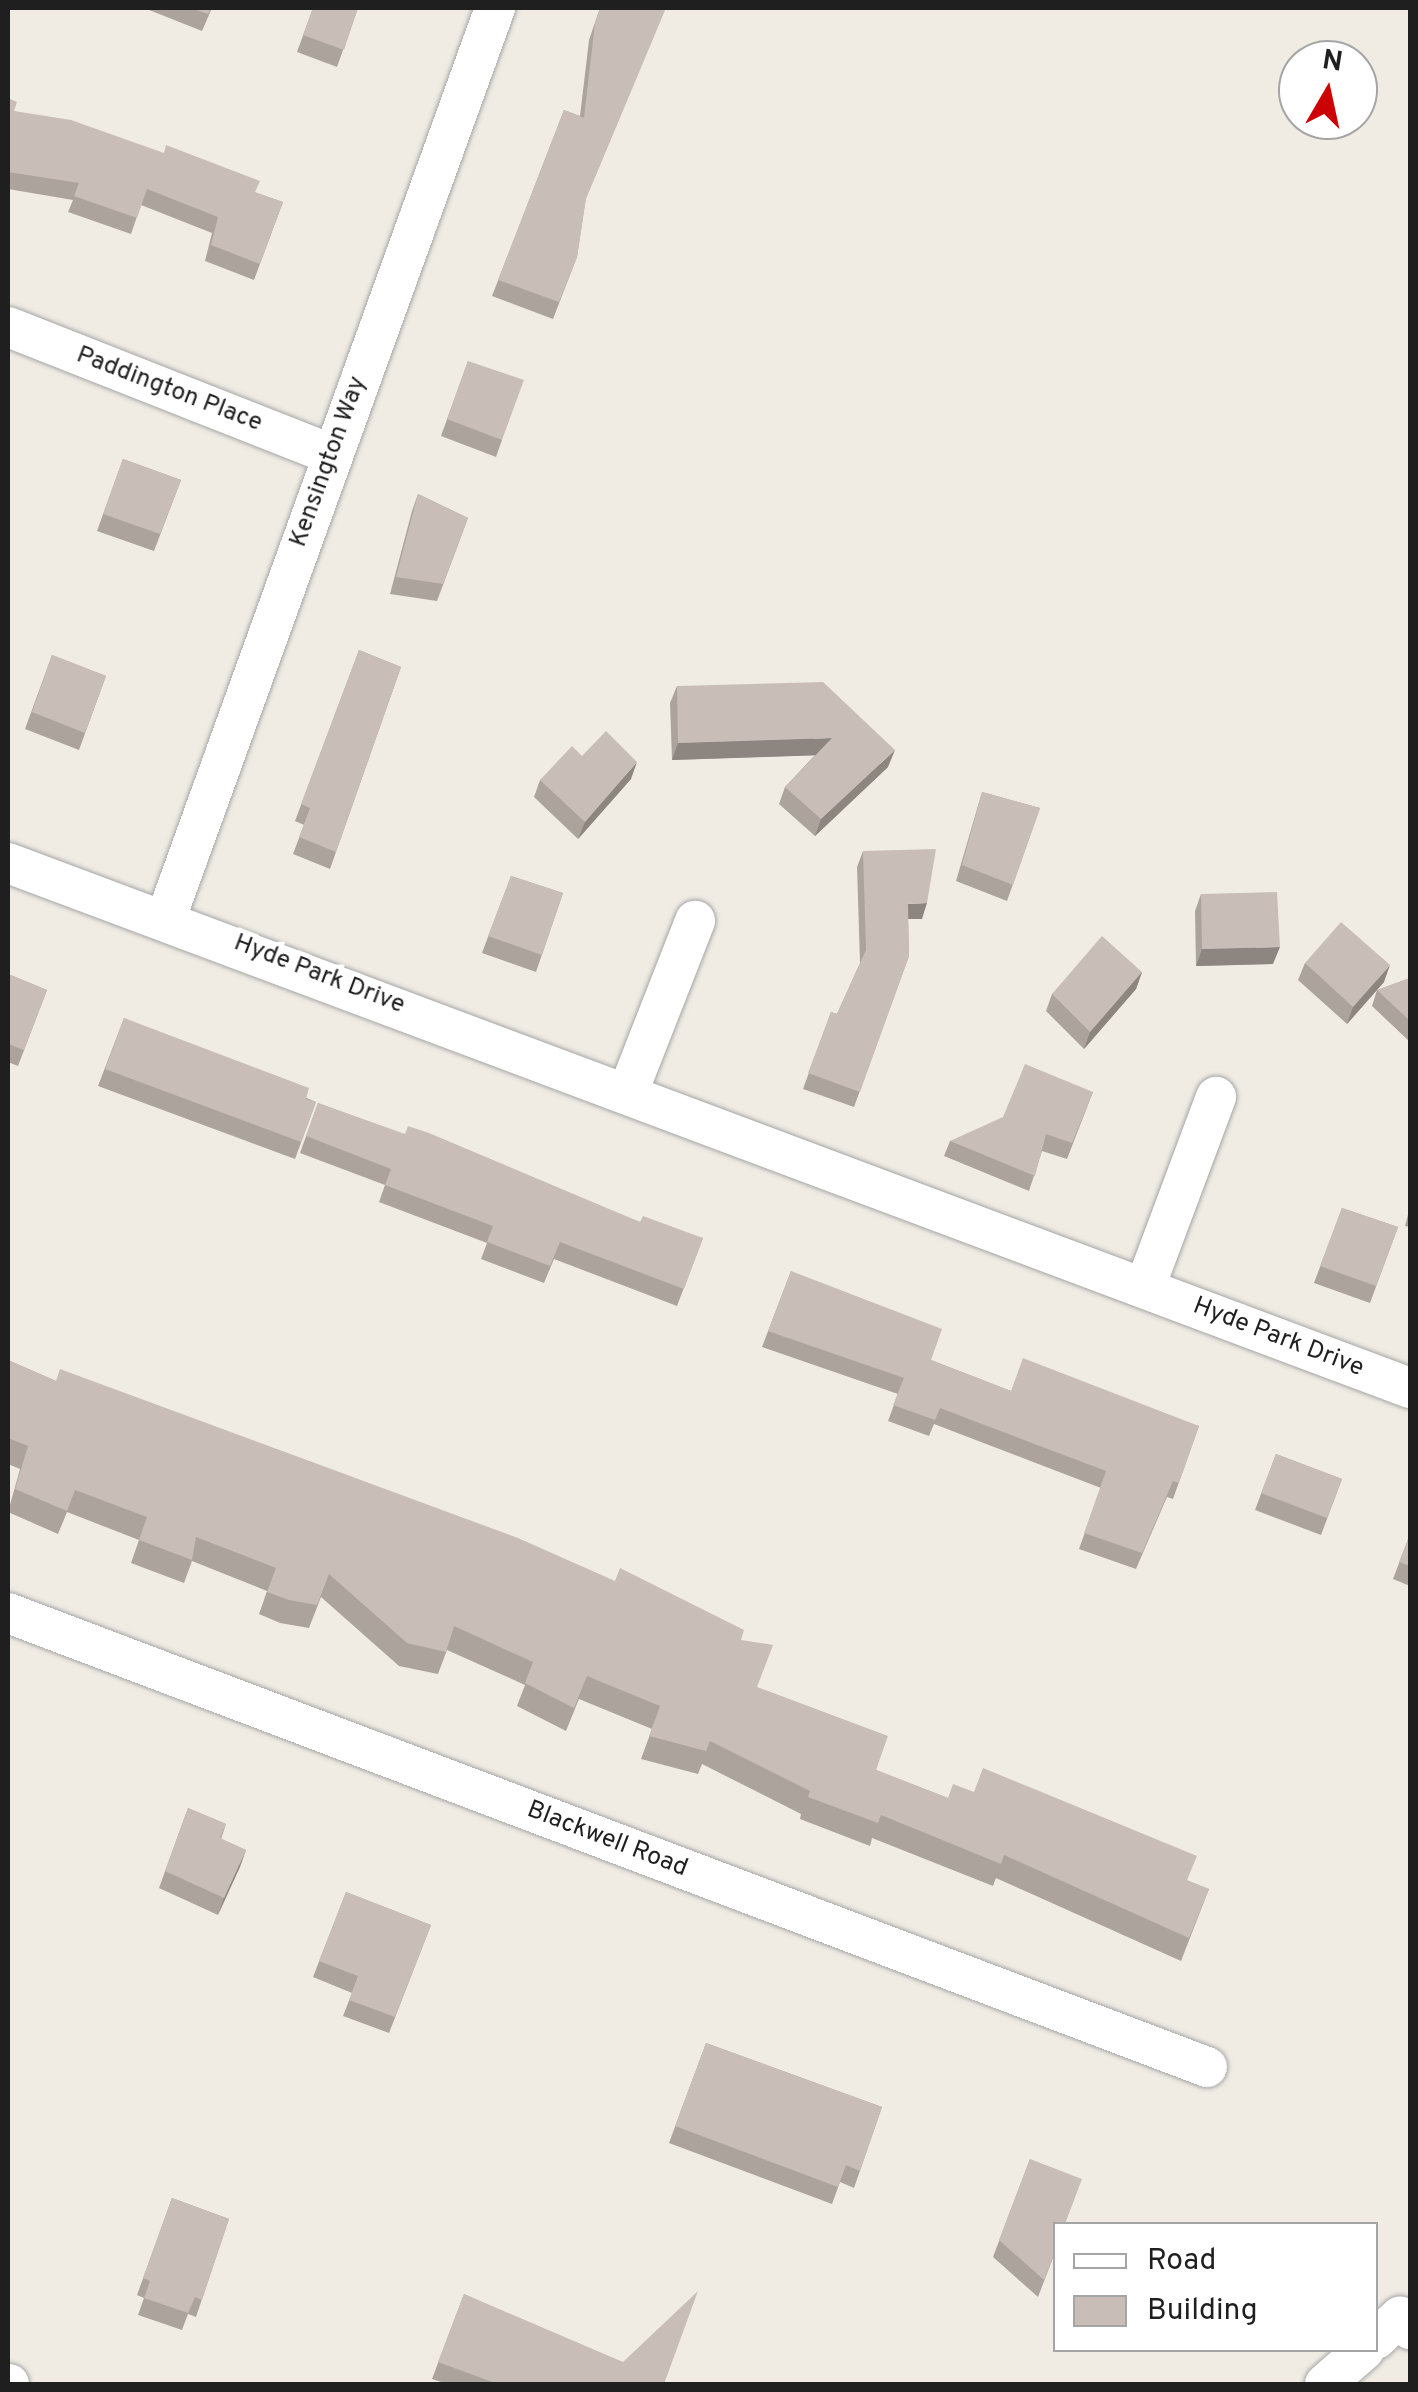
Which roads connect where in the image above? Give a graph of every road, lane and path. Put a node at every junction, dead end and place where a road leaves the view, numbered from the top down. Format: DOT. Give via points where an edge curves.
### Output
graph roads {
  1 [pos="495,8"];
  2 [pos="8,327"];
  3 [pos="330,454"];
  4 [pos="8,863"];
  5 [pos="166,918"];
  6 [pos="695,921"];
  7 [pos="628,1092"];
  8 [pos="1216,1097"];
  9 [pos="1145,1288"];
  10 [pos="1410,1388"];
  11 [pos="8,1613"];
  12 [pos="1206,2067"];
  13 [pos="1362,2352"];
  14 [pos="1325,2384"];
  1 -- 3 [label="street, Kensington Way"];
  2 -- 3 [label="street, Paddington Place"];
  3 -- 5 [label="street, Kensington Way"];
  4 -- 5 [label="street, Hyde Park Drive"];
  5 -- 7 [label="street, Hyde Park Drive"];
  6 -- 7 [label="street"];
  7 -- 9 [label="street, Hyde Park Drive"];
  8 -- 9 [label="street"];
  9 -- 10 [label="street, Hyde Park Drive"];
  11 -- 12 [label="street, Blackwell Road"];
  13 -- 14 [label="street"];
}
